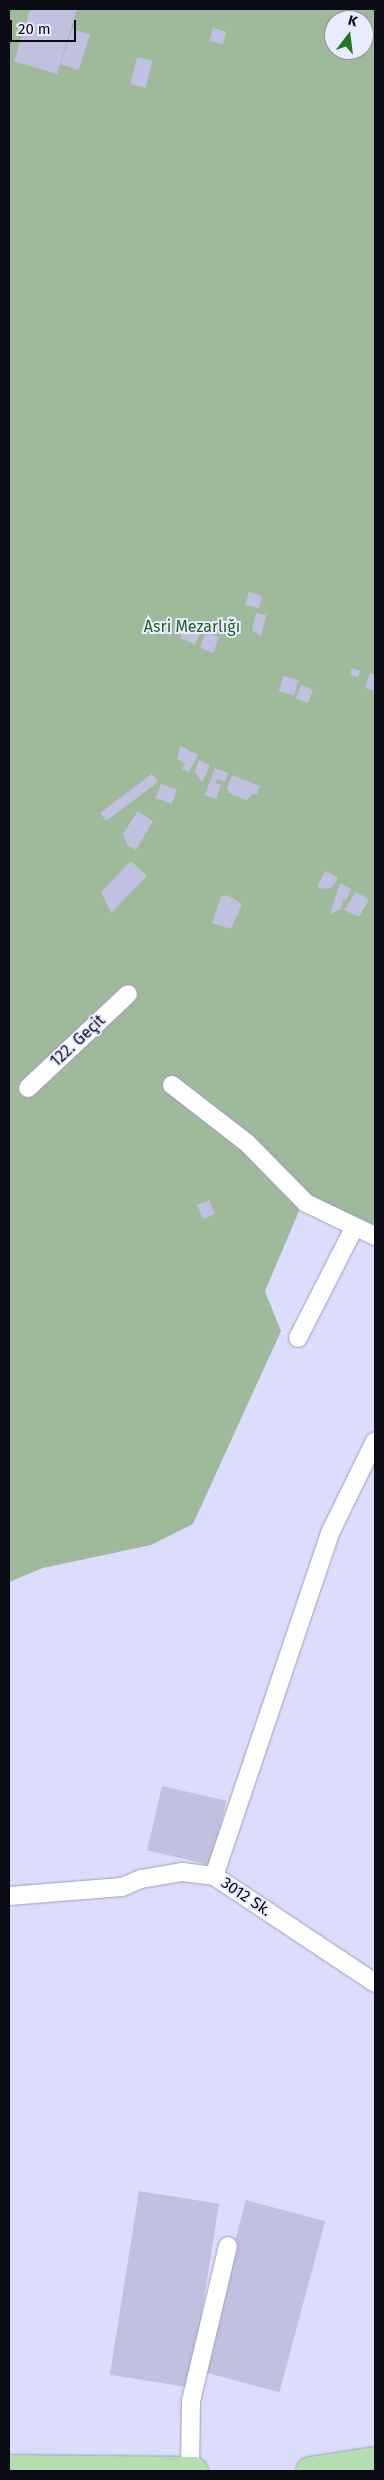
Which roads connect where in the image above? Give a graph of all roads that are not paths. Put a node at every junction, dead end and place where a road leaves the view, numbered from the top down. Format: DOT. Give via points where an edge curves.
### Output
graph roads {
  1 [pos="128,994"];
  2 [pos="172,1085"];
  3 [pos="28,1088"];
  4 [pos="354,1228"];
  5 [pos="375,1236"];
  6 [pos="298,1338"];
  7 [pos="375,1441"];
  8 [pos="214,1876"];
  9 [pos="9,1896"];
  10 [pos="375,1983"];
  11 [pos="228,2246"];
  12 [pos="375,2461"];
  13 [pos="9,2469"];
  14 [pos="192,2471"];
  15 [pos="310,2471"];
  1 -- 3 [label="street, 122. Geçit"];
  2 -- 4 [label="street" via="247,1143 306,1203"];
  4 -- 5 [label="street"];
  4 -- 6 [label="street"];
  7 -- 8 [label="street" via="330,1533"];
  8 -- 9 [label="street, 3012 Sk." via="182,1872 141,1879 122,1888"];
  8 -- 10 [label="street, 3012 Sk."];
  11 -- 14 [label="street" via="192,2401"];
  12 -- 15 [label="highway"];
  13 -- 14 [label="highway"];
}
